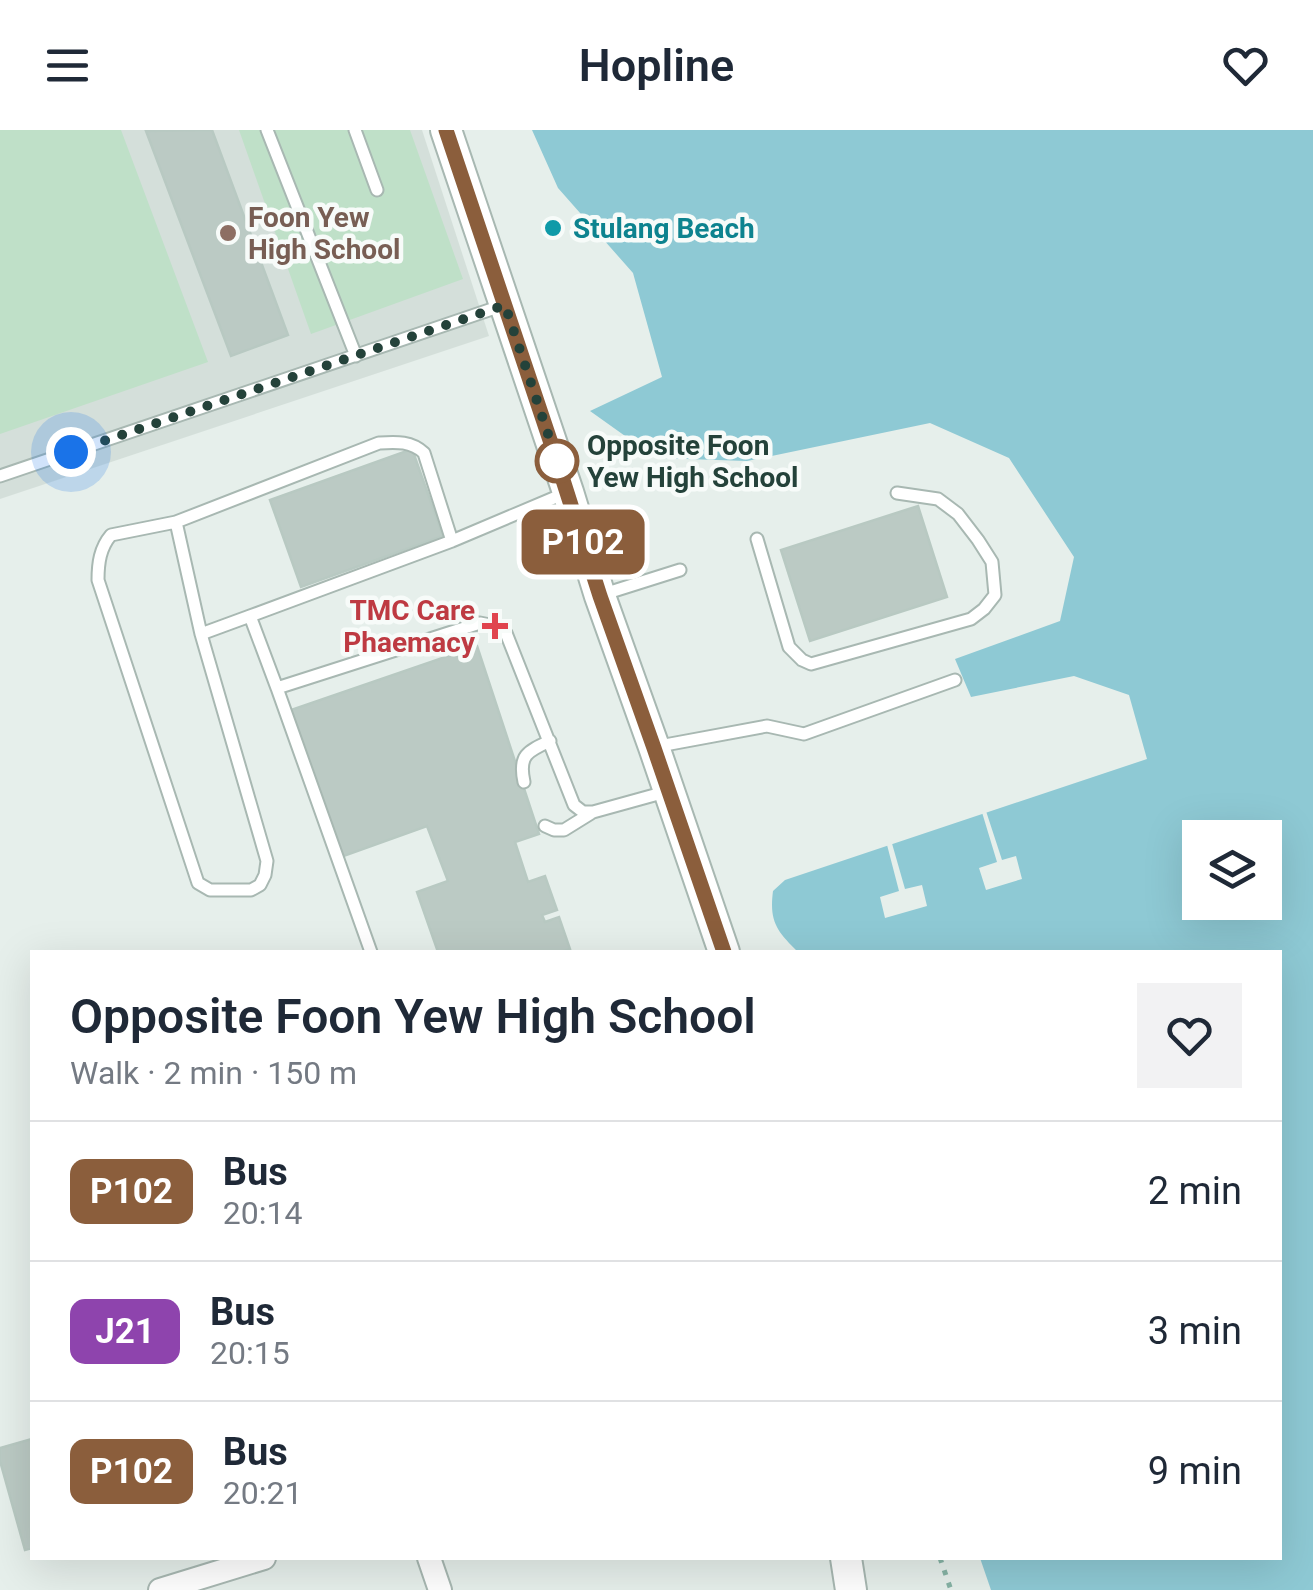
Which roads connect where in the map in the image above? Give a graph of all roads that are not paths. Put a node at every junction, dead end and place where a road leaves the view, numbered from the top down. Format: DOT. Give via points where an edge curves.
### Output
graph roads {
  1 [pos="267,130"];
  2 [pos="356,130"];
  3 [pos="446,130"];
  4 [pos="376,190"];
  5 [pos="505,305"];
  6 [pos="356,356"];
  7 [pos="0,476"];
  8 [pos="568,492"];
  9 [pos="898,493"];
  10 [pos="176,522"];
  11 [pos="757,539"];
  12 [pos="452,541"];
  13 [pos="680,570"];
  14 [pos="600,596"];
  15 [pos="250,616"];
  16 [pos="201,634"];
  17 [pos="955,680"];
  18 [pos="276,688"];
  19 [pos="550,741"];
  20 [pos="654,748"];
  21 [pos="524,782"];
  22 [pos="669,791"];
  23 [pos="594,812"];
  24 [pos="545,826"];
  25 [pos="370,950"];
  26 [pos="723,950"];
  27 [pos="258,1560"];
  28 [pos="429,1560"];
  29 [pos="846,1560"];
  30 [pos="160,1590"];
  31 [pos="440,1590"];
  32 [pos="850,1590"];
  1 -- 6 [label="lane"];
  2 -- 4 [label="lane"];
  3 -- 5 [label="street"];
  5 -- 6 [label="lane"];
  5 -- 8 [label="street"];
  6 -- 7 [label="lane"];
  8 -- 12 [label="lane"];
  8 -- 14 [label="street"];
  9 -- 11 [label="lane" via="938,499 958,514 992,562 995,594 971,619 811,664 789,647"];
  10 -- 12 [label="lane" via="379,444 400,442 424,453"];
  10 -- 16 [label="lane"];
  10 -- 16 [label="lane" via="111,535 98,580 198,882 210,890 251,890 260,885 266,861"];
  12 -- 15 [label="lane"];
  13 -- 14 [label="lane"];
  14 -- 20 [label="street"];
  15 -- 16 [label="lane"];
  15 -- 18 [label="lane"];
  17 -- 20 [label="lane" via="804,734 767,726"];
  18 -- 19 [label="lane" via="480,622 506,633"];
  18 -- 25 [label="lane"];
  19 -- 21 [label="lane" via="526,756"];
  19 -- 23 [label="lane" via="574,805"];
  20 -- 22 [label="street"];
  22 -- 23 [label="lane"];
  22 -- 26 [label="street"];
  23 -- 24 [label="lane" via="564,830"];
  27 -- 30 [label="street"];
  28 -- 31 [label="street"];
  29 -- 32 [label="street"];
}
